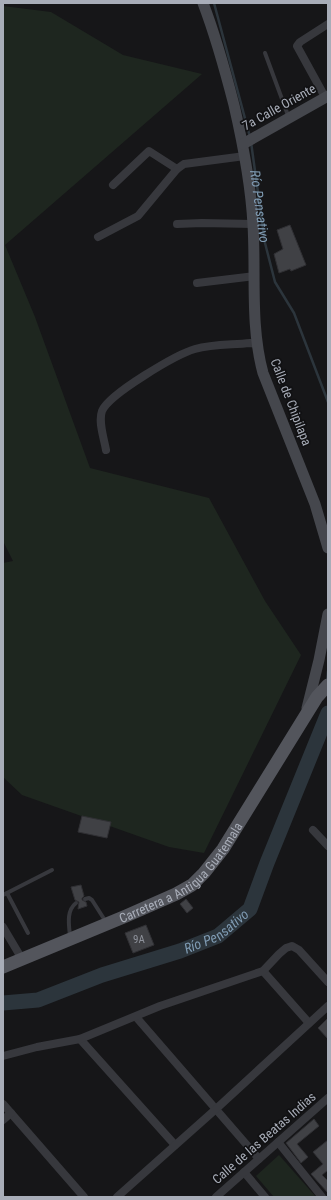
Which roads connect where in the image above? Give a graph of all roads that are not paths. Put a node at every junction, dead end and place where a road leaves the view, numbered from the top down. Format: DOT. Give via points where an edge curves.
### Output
graph roads {
  1 [pos="203,3"];
  2 [pos="328,24"];
  3 [pos="265,53"];
  4 [pos="327,97"];
  5 [pos="289,118"];
  6 [pos="246,142"];
  7 [pos="246,161"];
  8 [pos="177,169"];
  9 [pos="113,185"];
  10 [pos="177,224"];
  11 [pos="253,224"];
  12 [pos="98,237"];
  13 [pos="254,276"];
  14 [pos="197,283"];
  15 [pos="257,344"];
  16 [pos="106,450"];
  17 [pos="328,548"];
  18 [pos="328,614"];
  19 [pos="327,691"];
  20 [pos="305,716"];
  21 [pos="313,830"];
  22 [pos="328,846"];
  23 [pos="52,870"];
  24 [pos="5,894"];
  25 [pos="85,899"];
  26 [pos="76,903"];
  27 [pos="108,924"];
  28 [pos="3,926"];
  29 [pos="28,933"];
  30 [pos="70,940"];
  31 [pos="22,959"];
  32 [pos="3,967"];
  33 [pos="263,971"];
  34 [pos="328,982"];
  35 [pos="328,1006"];
  36 [pos="136,1017"];
  37 [pos="309,1023"];
  38 [pos="80,1039"];
  39 [pos="3,1056"];
  40 [pos="328,1098"];
  41 [pos="3,1104"];
  42 [pos="216,1109"];
  43 [pos="11,1113"];
  44 [pos="3,1120"];
  45 [pos="278,1142"];
  46 [pos="175,1145"];
  47 [pos="259,1159"];
  48 [pos="244,1172"];
  49 [pos="84,1197"];
  50 [pos="117,1197"];
  51 [pos="216,1197"];
  52 [pos="265,1197"];
  53 [pos="322,1197"];
  1 -- 6 [label="main road, Calle de Chipilapa" via="216,37 236,116"];
  2 -- 4 [label="street" via="297,46"];
  3 -- 5 [label="lane"];
  4 -- 5 [label="main road, 7a Calle Oriente"];
  5 -- 6 [label="main road, 7a Calle Oriente"];
  6 -- 7 [label="main road, Calle de Chipilapa" via="250,155"];
  7 -- 8 [label="street" via="188,163"];
  7 -- 11 [label="main road, Calle de Chipilapa"];
  8 -- 9 [label="street" via="149,151"];
  8 -- 12 [label="street" via="138,216"];
  10 -- 11 [label="street"];
  11 -- 13 [label="main road, Calle de Chipilapa"];
  13 -- 14 [label="street"];
  13 -- 15 [label="main road, Calle de Chipilapa"];
  15 -- 16 [label="street" via="204,347 185,352 128,386 102,411"];
  15 -- 17 [label="main road, Calle de Chipilapa" via="263,373 315,504"];
  18 -- 20 [label="main road"];
  19 -- 20 [label="main road, Carretera a Antigua Guatemala"];
  20 -- 27 [label="main road, Carretera a Antigua Guatemala" via="223,849 200,877 176,894"];
  21 -- 22 [label="street"];
  23 -- 24 [label="lane"];
  24 -- 29 [label="lane"];
  25 -- 27 [label="lane" via="92,900"];
  26 -- 30 [label="lane" via="69,915"];
  27 -- 30 [label="main road, Carretera a Antigua Guatemala"];
  28 -- 31 [label="street"];
  30 -- 31 [label="main road, Carretera a Antigua Guatemala"];
  31 -- 32 [label="main road, Carretera a Antigua Guatemala"];
  33 -- 34 [label="street" via="279,954 292,946"];
  33 -- 36 [label="street" via="160,1006"];
  33 -- 37 [label="street"];
  35 -- 37 [label="street"];
  36 -- 38 [label="street"];
  36 -- 42 [label="street"];
  37 -- 42 [label="street"];
  38 -- 39 [label="street"];
  38 -- 46 [label="street"];
  40 -- 45 [label="street, Calle de las Beatas Indias"];
  41 -- 43 [label="street"];
  42 -- 46 [label="street"];
  42 -- 47 [label="street"];
  43 -- 44 [label="street"];
  43 -- 49 [label="street"];
  45 -- 47 [label="street, Calle de las Beatas Indias"];
  45 -- 53 [label="street"];
  46 -- 50 [label="street"];
  47 -- 48 [label="street, Calle de las Beatas Indias"];
  48 -- 51 [label="street, Calle de las Beatas Indias"];
  48 -- 52 [label="street"];
}
